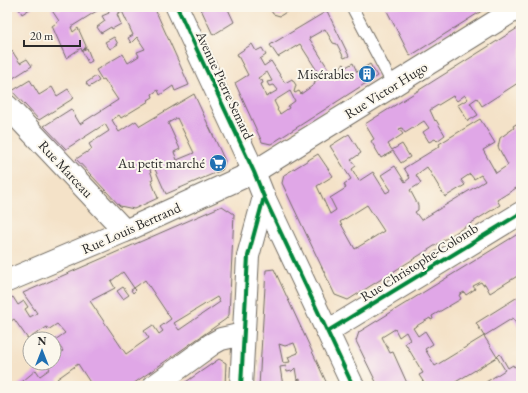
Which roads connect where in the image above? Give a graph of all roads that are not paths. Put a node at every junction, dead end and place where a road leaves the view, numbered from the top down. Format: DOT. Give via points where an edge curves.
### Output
graph roads {
  1 [pos="177,7"];
  2 [pos="352,7"];
  3 [pos="519,7"];
  4 [pos="393,85"];
  5 [pos="7,106"];
  6 [pos="254,172"];
  7 [pos="264,197"];
  8 [pos="521,212"];
  9 [pos="125,231"];
  10 [pos="7,280"];
  11 [pos="328,331"];
  12 [pos="243,334"];
  13 [pos="154,386"];
  14 [pos="241,386"];
  15 [pos="353,386"];
  1 -- 6 [label="street, Avenue Pierre Semard"];
  2 -- 4 [label="lane"];
  3 -- 4 [label="street, Rue Victor Hugo"];
  4 -- 6 [label="street, Rue Victor Hugo"];
  5 -- 9 [label="street, Rue Marceau"];
  6 -- 7 [label="street, Avenue Pierre Semard"];
  6 -- 9 [label="street, Rue Louis Bertrand"];
  7 -- 11 [label="street, Avenue Pierre Semard"];
  7 -- 12 [label="street" via="248,256"];
  8 -- 11 [label="street, Rue Christophe-Colomb"];
  9 -- 10 [label="street, Rue Louis Bertrand"];
  11 -- 15 [label="street, Avenue Pierre Semard"];
  12 -- 13 [label="street" via="212,344"];
  12 -- 14 [label="street"];
}
